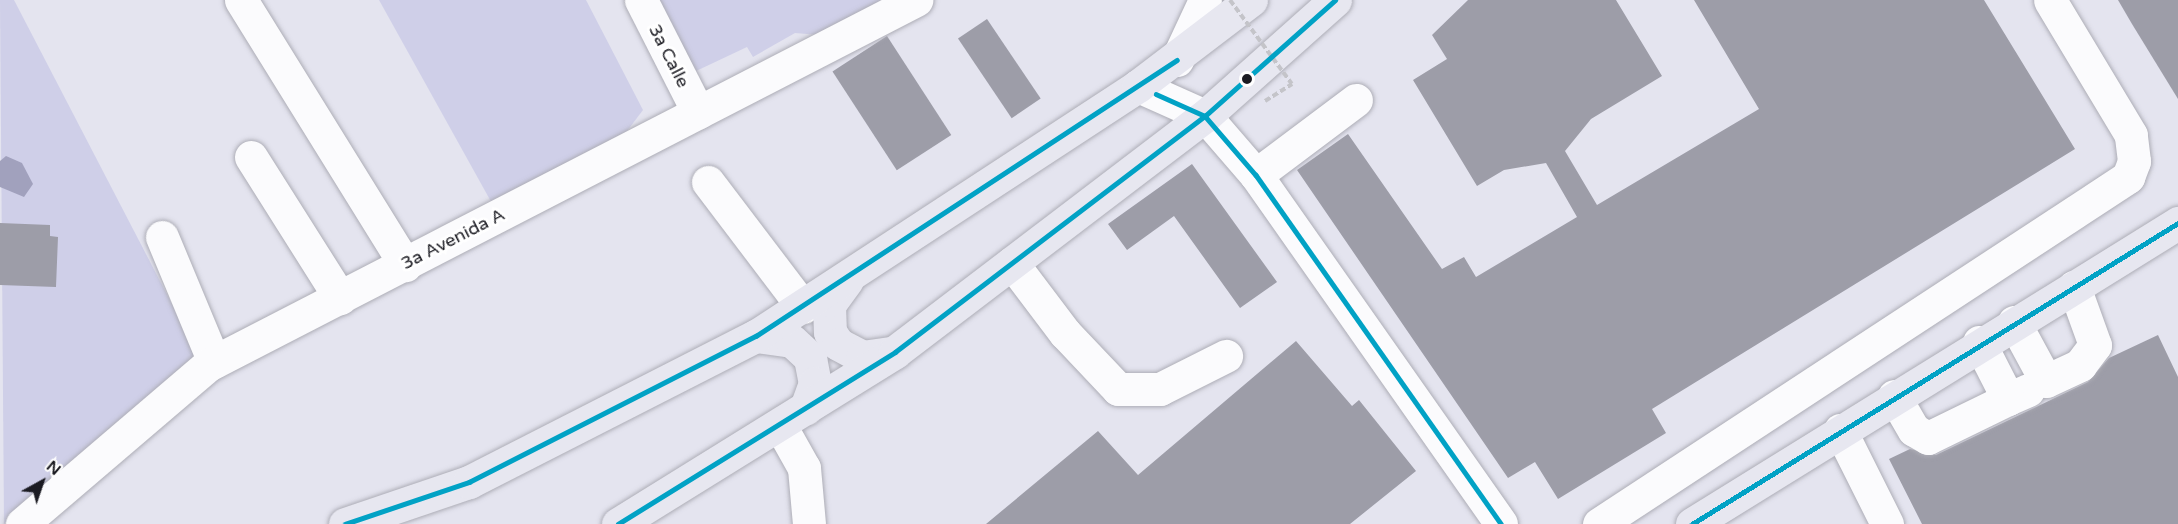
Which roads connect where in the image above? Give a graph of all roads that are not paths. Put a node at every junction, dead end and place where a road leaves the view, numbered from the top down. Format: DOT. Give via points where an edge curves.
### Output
graph roads {
  1 [pos="241,0"];
  2 [pos="641,0"];
  3 [pos="916,0"];
  4 [pos="1205,0"];
  5 [pos="1251,0"];
  6 [pos="1335,0"];
  7 [pos="2050,0"];
  8 [pos="1177,60"];
  9 [pos="1138,86"];
  10 [pos="1356,100"];
  11 [pos="698,112"];
  12 [pos="1205,116"];
  13 [pos="251,157"];
  14 [pos="1256,175"];
  15 [pos="708,182"];
  16 [pos="2178,223"];
  17 [pos="162,237"];
  18 [pos="1012,263"];
  19 [pos="405,265"];
  20 [pos="851,277"];
  21 [pos="2074,287"];
  22 [pos="340,298"];
  23 [pos="803,307"];
  24 [pos="2014,322"];
  25 [pos="756,336"];
  26 [pos="1979,342"];
  27 [pos="895,352"];
  28 [pos="1226,356"];
  29 [pos="214,362"];
  30 [pos="2046,381"];
  31 [pos="1893,396"];
  32 [pos="2008,399"];
  33 [pos="793,417"];
  34 [pos="1840,430"];
  35 [pos="21,524"];
  36 [pos="345,524"];
  37 [pos="618,524"];
  38 [pos="809,524"];
  39 [pos="1501,524"];
  40 [pos="1599,524"];
  41 [pos="1692,524"];
  42 [pos="1887,524"];
  1 -- 19 [label="street"];
  2 -- 11 [label="street, 3a Calle"];
  3 -- 11 [label="street, 3a Avenida A"];
  4 -- 8 [label="street"];
  5 -- 8 [label="main road"];
  6 -- 12 [label="main road"];
  7 -- 40 [label="street" via="2131,135 2134,161 2128,177"];
  8 -- 9 [label="main road"];
  9 -- 12 [label="street"];
  9 -- 20 [label="main road"];
  10 -- 14 [label="street"];
  11 -- 19 [label="street, 3a Avenida A"];
  12 -- 14 [label="street"];
  12 -- 18 [label="main road"];
  13 -- 22 [label="street"];
  14 -- 39 [label="street"];
  15 -- 23 [label="street"];
  16 -- 21 [label="main road"];
  17 -- 29 [label="street"];
  18 -- 27 [label="main road"];
  18 -- 28 [label="street" via="1065,333 1118,389 1160,389"];
  19 -- 22 [label="street, 3a Avenida A"];
  20 -- 23 [label="main road"];
  20 -- 27 [label="main road" via="829,305 830,332 838,344 862,357"];
  21 -- 24 [label="main road"];
  21 -- 30 [label="street" via="2095,345 2090,358"];
  22 -- 29 [label="street, 3a Avenida A"];
  23 -- 25 [label="main road"];
  24 -- 26 [label="main road"];
  24 -- 30 [label="street"];
  25 -- 33 [label="main road" via="792,341 810,358 815,383"];
  25 -- 36 [label="main road" via="469,482"];
  26 -- 31 [label="main road"];
  26 -- 32 [label="street"];
  27 -- 33 [label="main road"];
  29 -- 35 [label="street, 3a Avenida A"];
  30 -- 32 [label="street"];
  31 -- 32 [label="street" via="1914,430 1929,438"];
  31 -- 34 [label="main road"];
  33 -- 37 [label="main road"];
  33 -- 38 [label="street" via="804,468"];
  34 -- 41 [label="main road"];
  34 -- 42 [label="street"];
}
